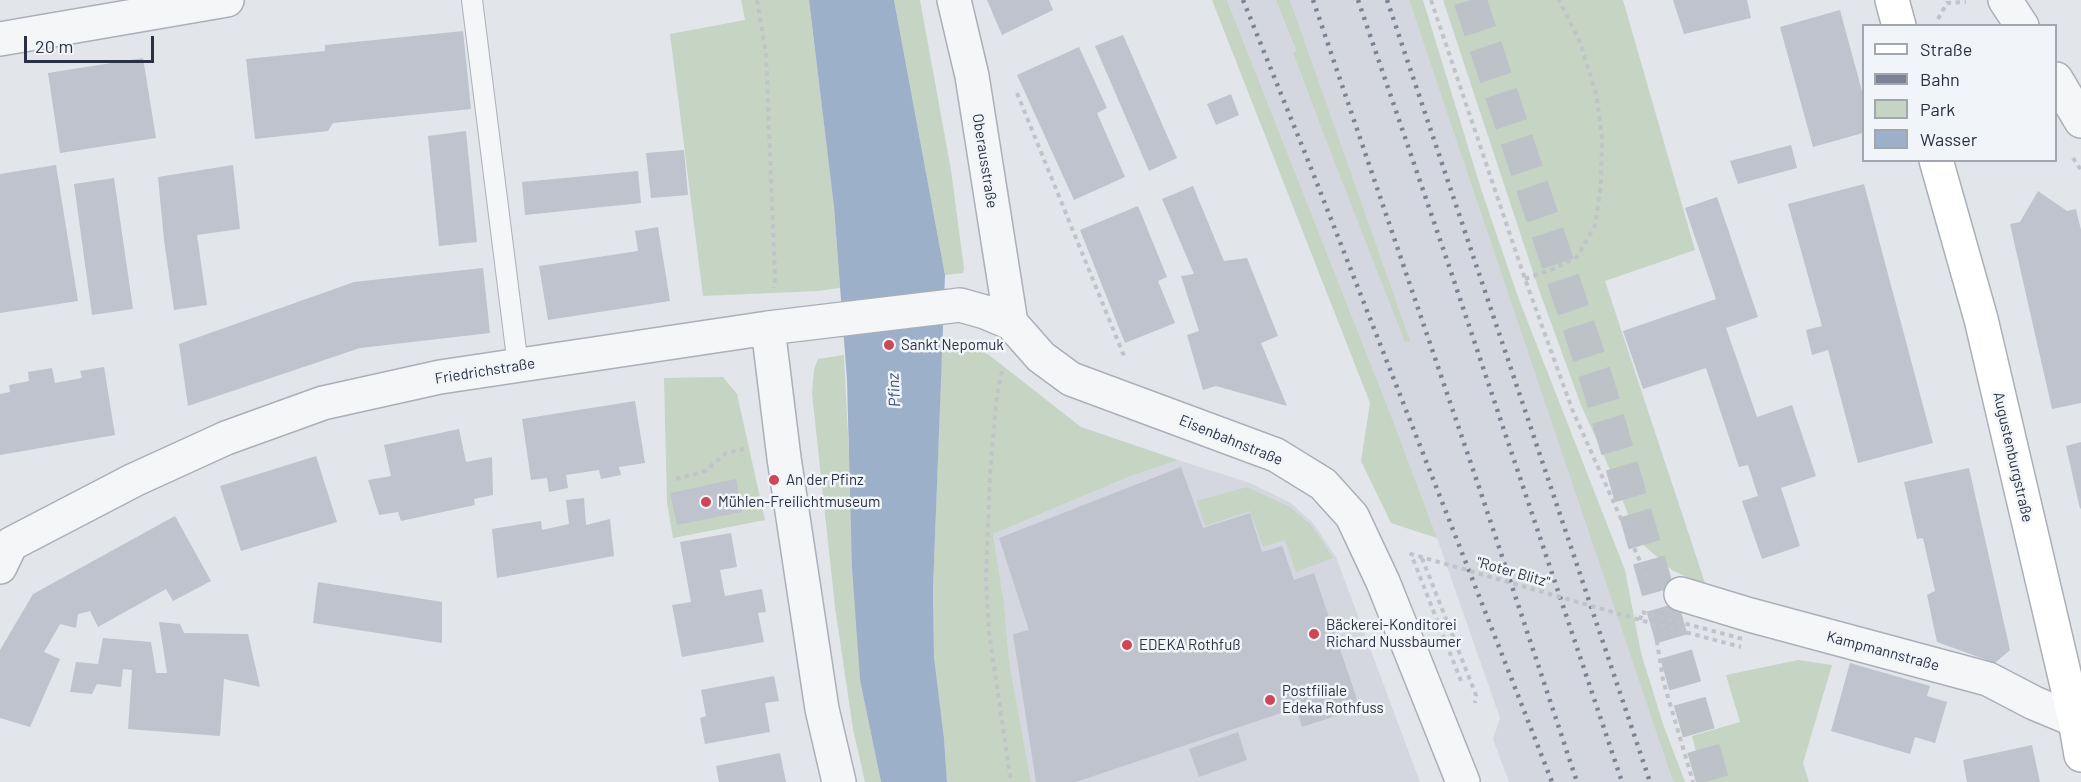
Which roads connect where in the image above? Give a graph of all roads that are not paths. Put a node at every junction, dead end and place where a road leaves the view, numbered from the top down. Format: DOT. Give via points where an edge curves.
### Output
graph roads {
  1 [pos="227,0"];
  2 [pos="472,0"];
  3 [pos="954,0"];
  4 [pos="1892,0"];
  5 [pos="2005,0"];
  6 [pos="1898,24"];
  7 [pos="2021,24"];
  8 [pos="0,39"];
  9 [pos="2057,82"];
  10 [pos="2081,121"];
  11 [pos="1937,162"];
  12 [pos="1011,323"];
  13 [pos="768,328"];
  14 [pos="518,366"];
  15 [pos="4,548"];
  16 [pos="1666,598"];
  17 [pos="2078,720"];
  18 [pos="2081,755"];
  19 [pos="839,782"];
  20 [pos="1463,782"];
  1 -- 8 [label="street"];
  2 -- 14 [label="lane"];
  3 -- 12 [label="street, Oberausstraße" via="972,76"];
  4 -- 6 [label="street"];
  5 -- 7 [label="street"];
  9 -- 10 [label="street"];
  11 -- 17 [label="street, Augustenburgstraße" via="1981,319"];
  12 -- 13 [label="street, Friedrichstraße" via="960,305"];
  12 -- 20 [label="street, Eisenbahnstraße" via="1041,357 1071,379 1276,454 1323,484 1352,516 1383,582"];
  13 -- 14 [label="street, Friedrichstraße"];
  13 -- 19 [label="street" via="820,698"];
  14 -- 15 [label="street, Friedrichstraße" via="440,377 312,407 226,438 134,480"];
  16 -- 17 [label="street, Kampmannstraße" via="1761,618 1988,679"];
  17 -- 18 [label="street, Augustenburgstraße"];
}
